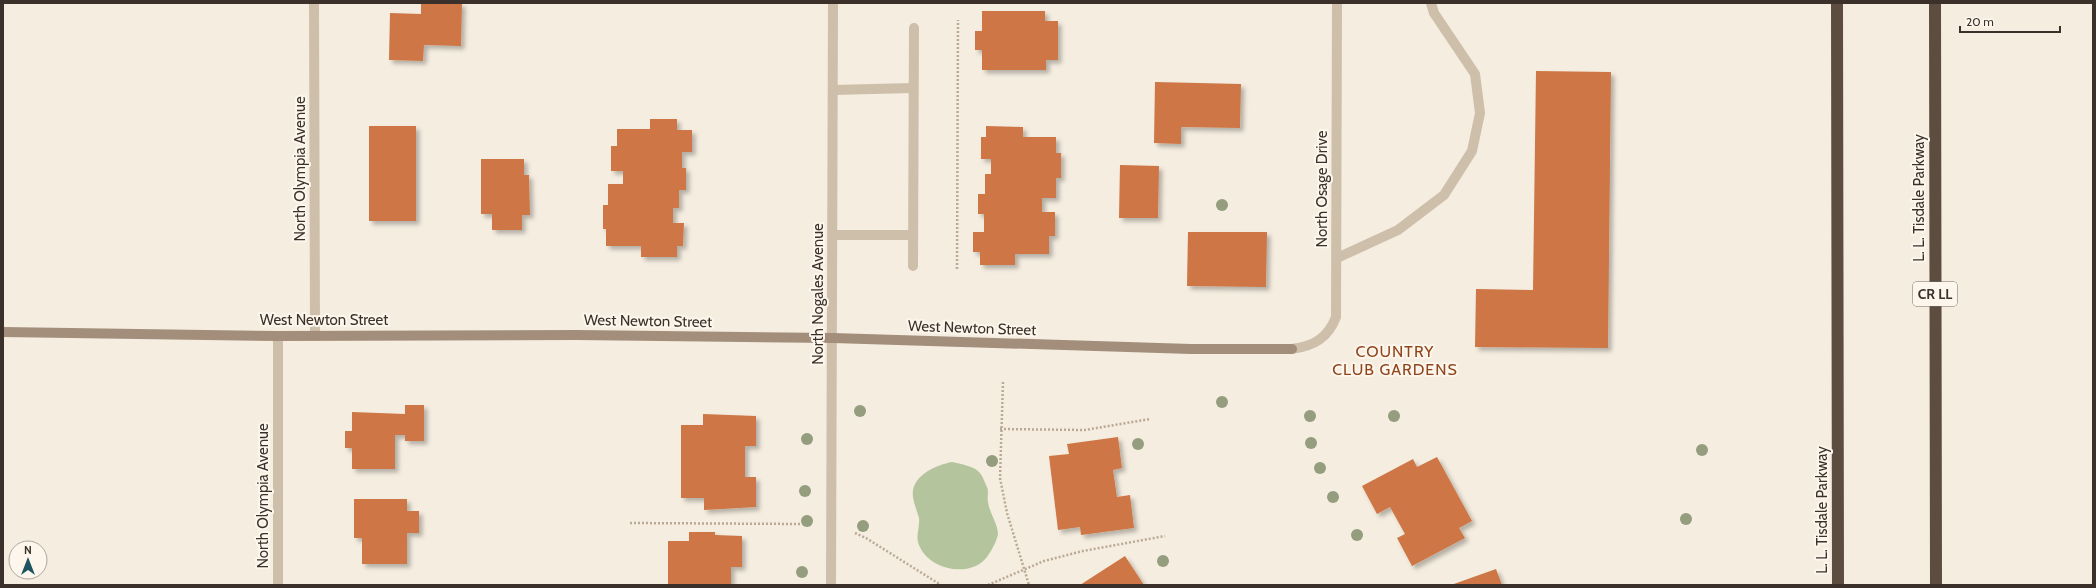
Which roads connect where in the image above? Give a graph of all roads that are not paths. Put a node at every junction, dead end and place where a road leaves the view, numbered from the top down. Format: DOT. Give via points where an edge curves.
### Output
graph roads {
  1 [pos="314,3"];
  2 [pos="833,3"];
  3 [pos="1338,3"];
  4 [pos="1431,3"];
  5 [pos="1837,3"];
  6 [pos="1935,3"];
  7 [pos="914,28"];
  8 [pos="913,88"];
  9 [pos="833,90"];
  10 [pos="833,235"];
  11 [pos="913,235"];
  12 [pos="1337,258"];
  13 [pos="913,266"];
  14 [pos="3,332"];
  15 [pos="278,336"];
  16 [pos="315,336"];
  17 [pos="833,338"];
  18 [pos="1292,350"];
  19 [pos="278,585"];
  20 [pos="831,585"];
  21 [pos="1838,585"];
  22 [pos="1936,585"];
  1 -- 16 [label="street, North Olympia Avenue"];
  2 -- 9 [label="street, North Nogales Avenue"];
  3 -- 12 [label="street, North Osage Drive"];
  4 -- 12 [label="street" via="1434,13 1474,74 1480,113 1472,151 1444,195 1398,230"];
  5 -- 21 [label="highway, L. L. Tisdale Parkway"];
  6 -- 22 [label="highway, L. L. Tisdale Parkway / CR LL"];
  7 -- 8 [label="street"];
  8 -- 9 [label="street"];
  8 -- 11 [label="street"];
  9 -- 10 [label="street, North Nogales Avenue"];
  10 -- 11 [label="street"];
  10 -- 17 [label="street, North Nogales Avenue"];
  11 -- 13 [label="street"];
  12 -- 18 [label="street, North Osage Drive" via="1337,309 1333,324 1320,341"];
  14 -- 15 [label="street, West Newton Street"];
  15 -- 16 [label="street, West Newton Street"];
  15 -- 19 [label="street, North Olympia Avenue"];
  16 -- 17 [label="street, West Newton Street" via="577,335"];
  17 -- 18 [label="street, West Newton Street"];
  17 -- 20 [label="street, North Nogales Avenue"];
}
